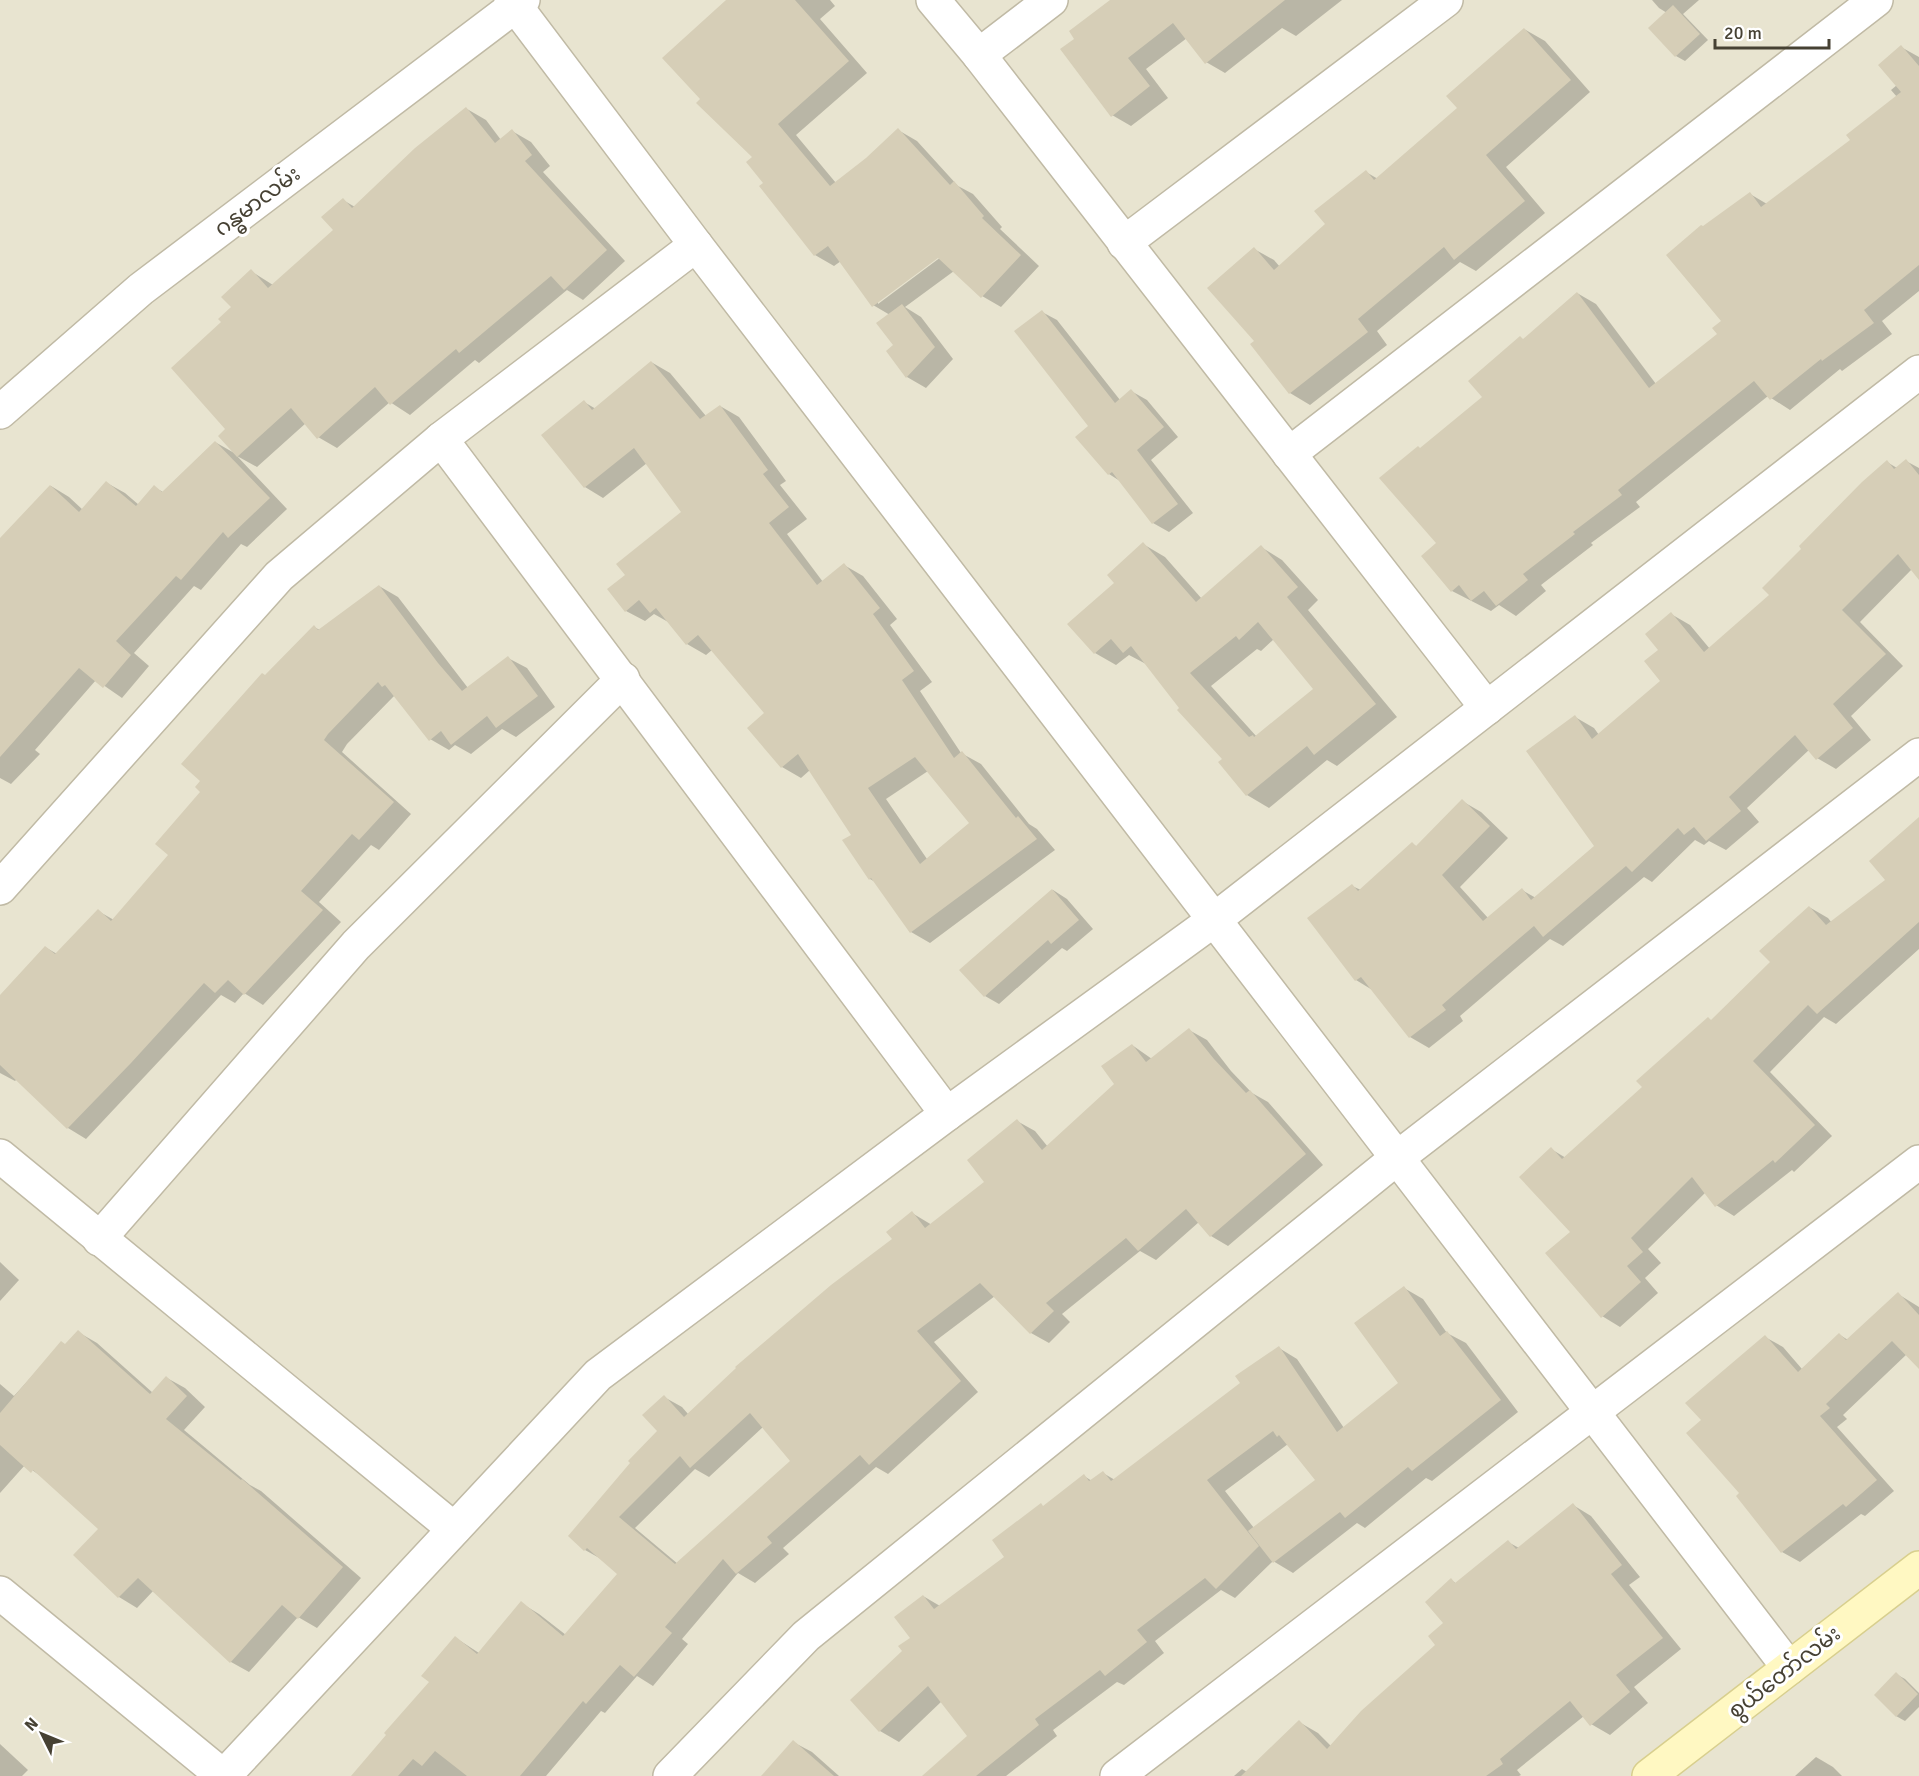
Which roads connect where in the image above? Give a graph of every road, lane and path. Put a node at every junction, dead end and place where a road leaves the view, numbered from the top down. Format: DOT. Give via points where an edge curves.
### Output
graph roads {
  1 [pos="933,0"];
  2 [pos="1051,0"];
  3 [pos="1446,0"];
  4 [pos="1876,0"];
  5 [pos="516,2"];
  6 [pos="979,55"];
  7 [pos="1124,243"];
  8 [pos="696,245"];
  9 [pos="1919,372"];
  10 [pos="0,412"];
  11 [pos="441,439"];
  12 [pos="1290,454"];
  13 [pos="623,679"];
  14 [pos="1487,708"];
  15 [pos="1919,755"];
  16 [pos="0,888"];
  17 [pos="1214,920"];
  18 [pos="947,1114"];
  19 [pos="0,1156"];
  20 [pos="1397,1158"];
  21 [pos="1919,1162"];
  22 [pos="99,1239"];
  23 [pos="1592,1411"];
  24 [pos="454,1529"];
  25 [pos="1919,1568"];
  26 [pos="0,1593"];
  27 [pos="1789,1668"];
  28 [pos="223,1776"];
  29 [pos="670,1776"];
  30 [pos="1117,1776"];
  31 [pos="1649,1776"];
  1 -- 6 [label="street"];
  2 -- 6 [label="street"];
  3 -- 7 [label="street"];
  4 -- 12 [label="street"];
  5 -- 8 [label="street"];
  5 -- 10 [label="street, ဂန္ဓမာလမ်း" via="141,289"];
  6 -- 7 [label="street"];
  7 -- 12 [label="street"];
  8 -- 11 [label="street"];
  8 -- 17 [label="street"];
  9 -- 14 [label="street"];
  11 -- 13 [label="street"];
  11 -- 16 [label="street" via="279,576"];
  12 -- 14 [label="street"];
  13 -- 18 [label="street"];
  13 -- 22 [label="street" via="356,945"];
  14 -- 17 [label="street"];
  15 -- 20 [label="street"];
  17 -- 18 [label="street"];
  17 -- 20 [label="street"];
  18 -- 24 [label="street" via="598,1375"];
  19 -- 22 [label="street"];
  20 -- 23 [label="street"];
  20 -- 29 [label="street" via="806,1636"];
  21 -- 23 [label="street"];
  22 -- 24 [label="street"];
  23 -- 27 [label="street"];
  23 -- 30 [label="street"];
  24 -- 28 [label="street"];
  25 -- 27 [label="street, စွယ်တော်လမ်း"];
  26 -- 28 [label="street"];
  27 -- 31 [label="street, စွယ်တော်လမ်း"];
}
